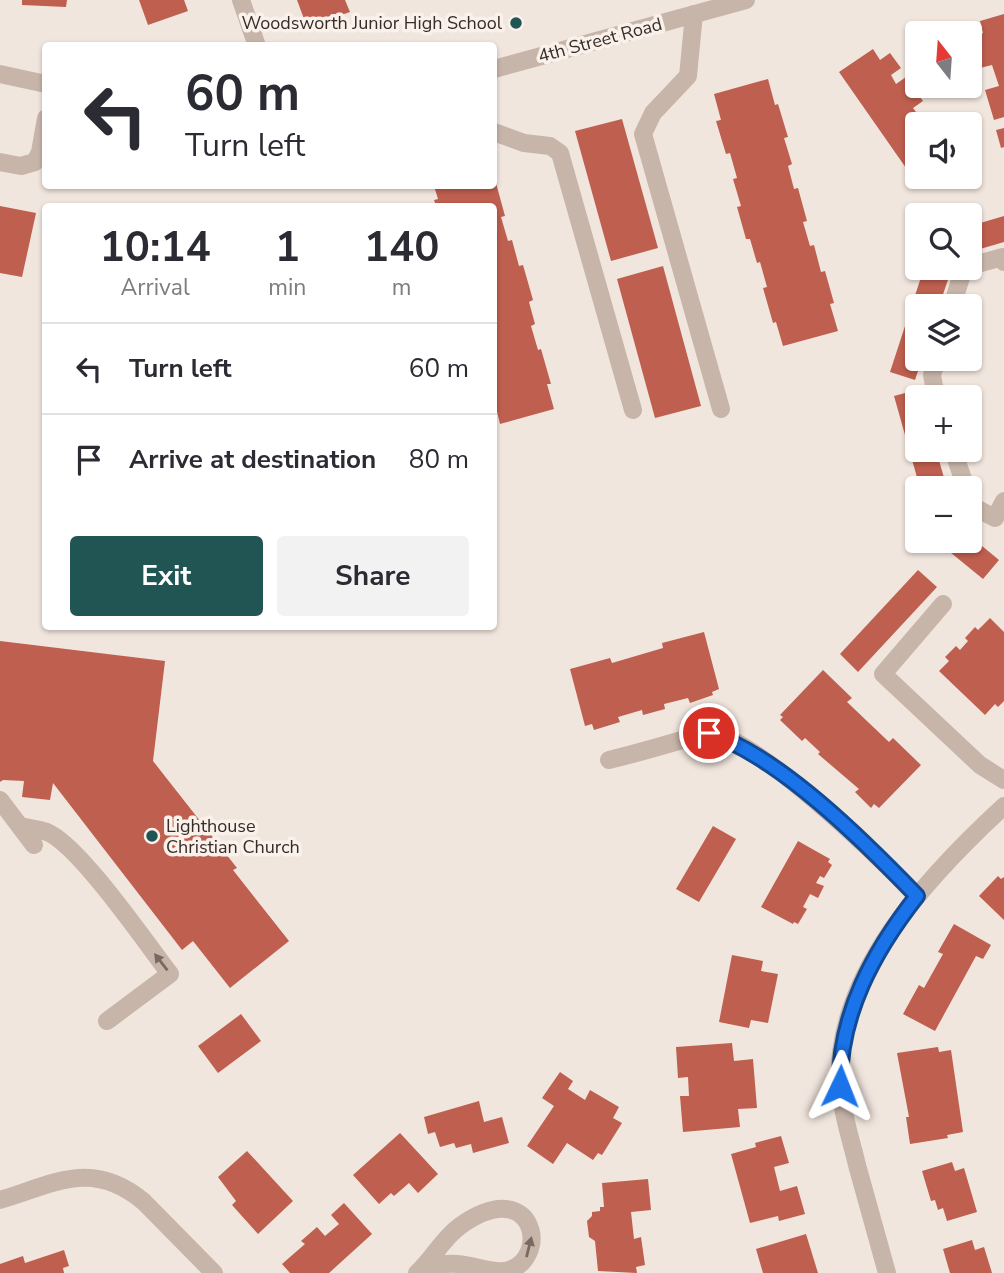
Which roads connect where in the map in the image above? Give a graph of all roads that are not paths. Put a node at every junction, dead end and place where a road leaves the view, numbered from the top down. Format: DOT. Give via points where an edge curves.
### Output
graph roads {
  1 [pos="242,0"];
  2 [pos="746,0"];
  3 [pos="694,14"];
  4 [pos="256,42"];
  5 [pos="497,68"];
  6 [pos="0,74"];
  7 [pos="42,83"];
  8 [pos="497,133"];
  9 [pos="42,141"];
  10 [pos="0,162"];
  11 [pos="1004,262"];
  12 [pos="982,263"];
  13 [pos="721,409"];
  14 [pos="633,410"];
  15 [pos="1004,501"];
  16 [pos="982,511"];
  17 [pos="943,604"];
  18 [pos="609,760"];
  19 [pos="1004,780"];
  20 [pos="0,800"];
  21 [pos="1004,806"];
  22 [pos="20,827"];
  23 [pos="34,845"];
  24 [pos="917,896"];
  25 [pos="107,1021"];
  26 [pos="0,1200"];
  27 [pos="421,1269"];
  28 [pos="214,1273"];
  29 [pos="887,1273"];
  1 -- 4 [label="street"];
  2 -- 3 [label="street, 4th Street Road"];
  3 -- 5 [label="street, 4th Street Road"];
  3 -- 13 [label="street" via="688,76 653,113 643,134"];
  6 -- 7 [label="street"];
  8 -- 14 [label="street" via="561,153"];
  9 -- 10 [label="street" via="35,162 21,166"];
  11 -- 12 [label="street" via="1003,257"];
  15 -- 16 [label="street" via="995,518"];
  17 -- 19 [label="street" via="883,674 980,765"];
  18 -- 24 [label="street" via="709,733 730,740 814,799"];
  20 -- 22 [label="street"];
  21 -- 24 [label="street"];
  22 -- 23 [label="street"];
  25 -- 22 [label="street, one-way" via="170,974 63,843 47,832"];
  24 -- 29 [label="street" via="863,983 846,1026 841,1059 845,1119"];
  26 -- 28 [label="street" via="79,1177 107,1179 144,1202"];
  27 -- 27 [label="street, one-way" via="458,1264 505,1271 517,1266 531,1247 528,1222 508,1208 483,1212 444,1238"];
}
